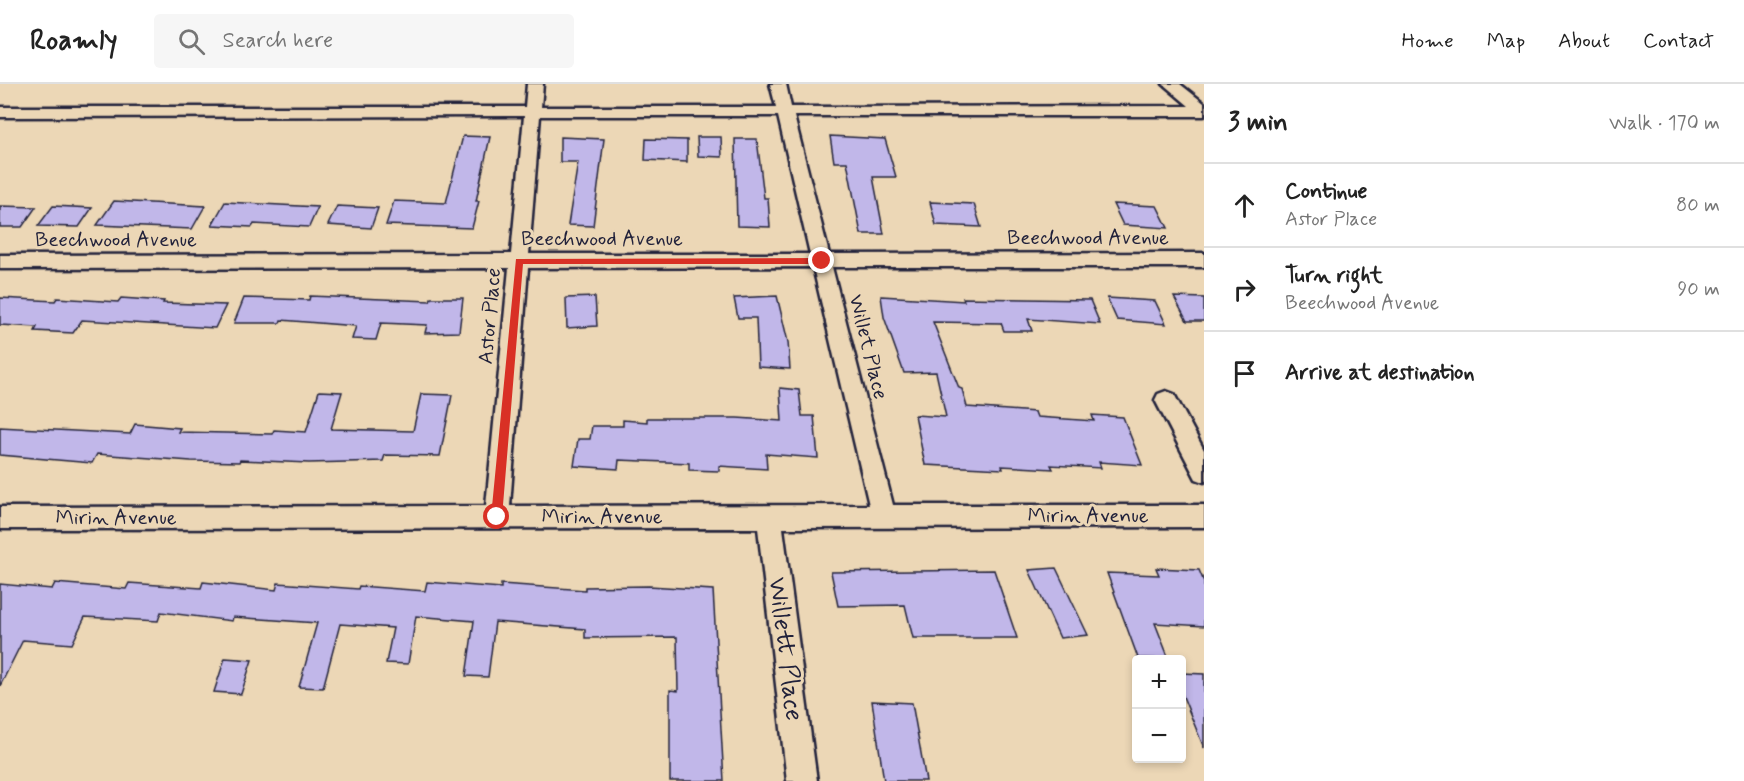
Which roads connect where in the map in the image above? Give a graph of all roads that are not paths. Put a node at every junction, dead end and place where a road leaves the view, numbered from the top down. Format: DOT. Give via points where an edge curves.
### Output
graph roads {
  1 [pos="535,84"];
  2 [pos="778,84"];
  3 [pos="1171,84"];
  4 [pos="1204,111"];
  5 [pos="0,112"];
  6 [pos="533,112"];
  7 [pos="785,112"];
  8 [pos="1204,260"];
  9 [pos="519,261"];
  10 [pos="822,261"];
  11 [pos="0,262"];
  12 [pos="1166,400"];
  13 [pos="1204,472"];
  14 [pos="1204,516"];
  15 [pos="497,517"];
  16 [pos="769,517"];
  17 [pos="884,517"];
  18 [pos="0,518"];
  19 [pos="802,781"];
  1 -- 6 [label="street, Astor Place"];
  2 -- 7 [label="street, Willet Place"];
  3 -- 4 [label="street"];
  4 -- 7 [label="street"];
  5 -- 6 [label="street"];
  6 -- 7 [label="street"];
  6 -- 9 [label="street, Astor Place"];
  7 -- 10 [label="street, Willet Place"];
  8 -- 10 [label="street, Beechwood Avenue"];
  9 -- 10 [label="street, Beechwood Avenue"];
  9 -- 11 [label="street, Beechwood Avenue"];
  9 -- 15 [label="street, Astor Place"];
  10 -- 17 [label="street, Willet Place"];
  12 -- 13 [label="street"];
  14 -- 17 [label="street, Mirin Avenue"];
  15 -- 16 [label="street, Mirin Avenue"];
  15 -- 18 [label="street, Mirin Avenue"];
  16 -- 17 [label="street, Mirin Avenue"];
  16 -- 19 [label="street, Willett Place"];
}
